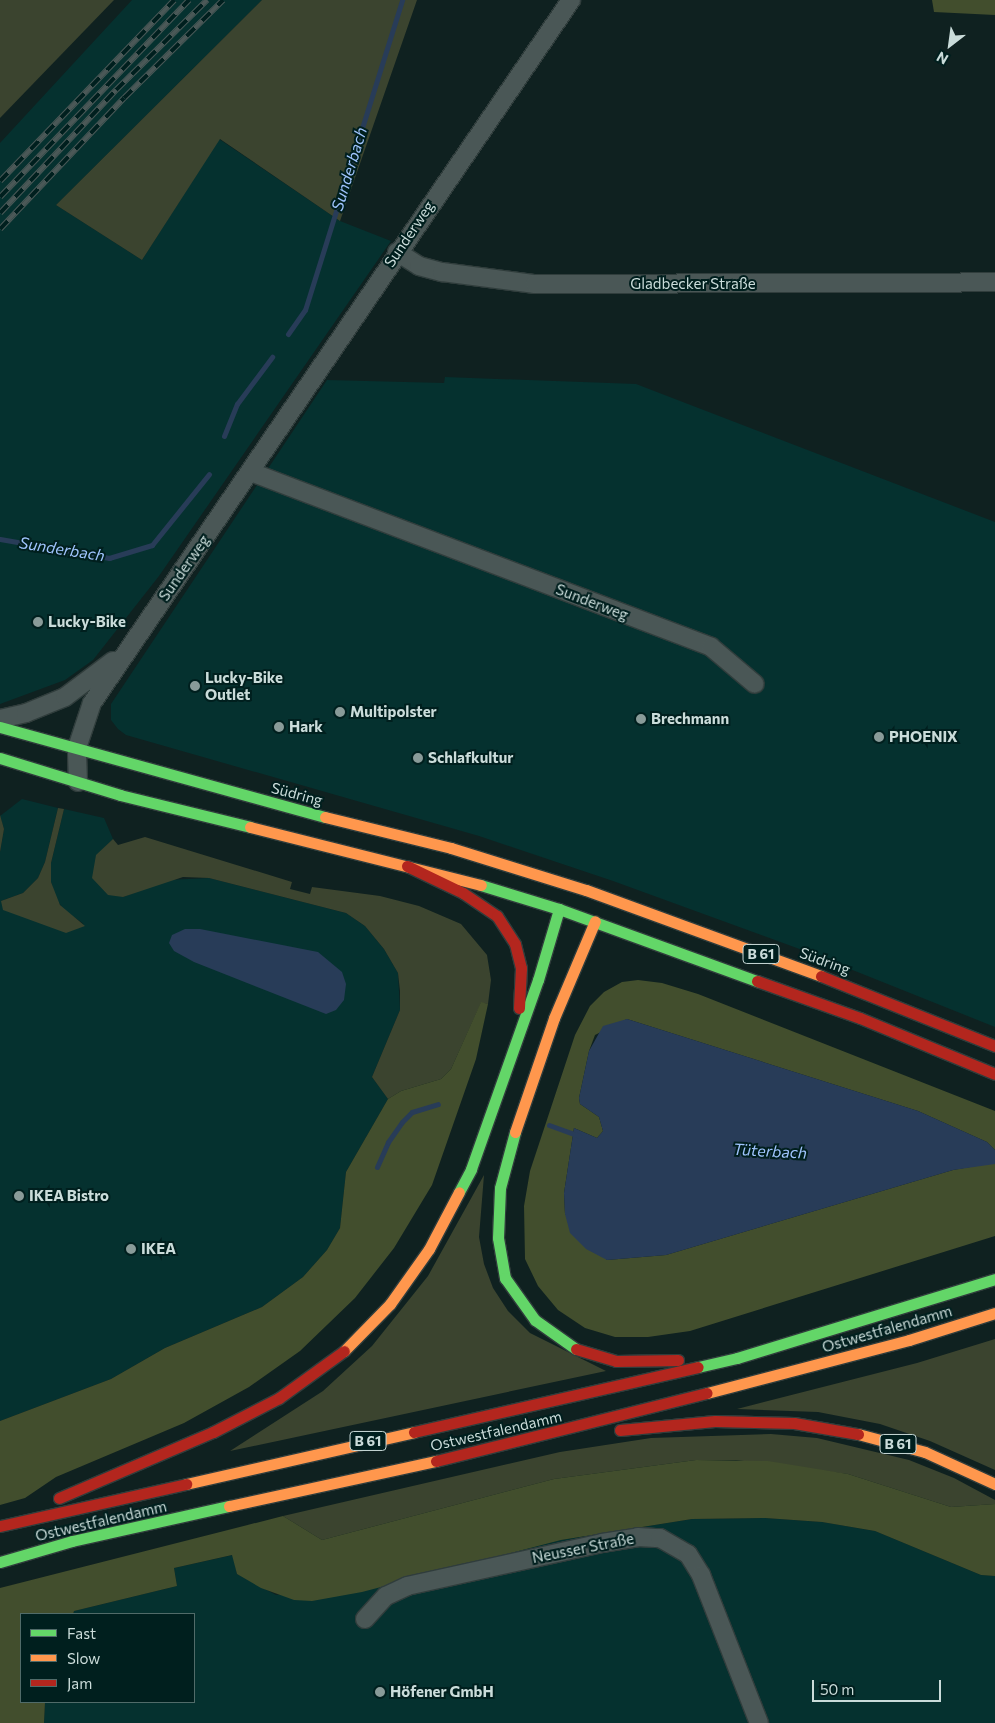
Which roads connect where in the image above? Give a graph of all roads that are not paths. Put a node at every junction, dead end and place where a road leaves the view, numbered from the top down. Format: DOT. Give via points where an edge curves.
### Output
graph roads {
  1 [pos="571,0"];
  2 [pos="396,252"];
  3 [pos="995,282"];
  4 [pos="251,472"];
  5 [pos="135,640"];
  6 [pos="755,684"];
  7 [pos="0,719"];
  8 [pos="0,727"];
  9 [pos="77,748"];
  10 [pos="0,758"];
  11 [pos="58,776"];
  12 [pos="78,782"];
  13 [pos="407,866"];
  14 [pos="586,890"];
  15 [pos="559,909"];
  16 [pos="595,921"];
  17 [pos="516,1039"];
  18 [pos="995,1046"];
  19 [pos="995,1074"];
  20 [pos="995,1279"];
  21 [pos="995,1313"];
  22 [pos="737,1358"];
  23 [pos="516,1443"];
  24 [pos="995,1484"];
  25 [pos="0,1525"];
  26 [pos="0,1562"];
  27 [pos="365,1619"];
  28 [pos="759,1723"];
  1 -- 2 [label="street, Sunderweg"];
  2 -- 3 [label="street, Gladbecker Straße" via="419,266 442,272 535,284"];
  2 -- 4 [label="street, Sunderweg"];
  4 -- 5 [label="street, Sunderweg"];
  4 -- 6 [label="street, Sunderweg" via="711,647"];
  5 -- 7 [label="street, Sunderweg" via="102,671 65,697 26,713"];
  5 -- 9 [label="street, Sunderweg" via="92,703"];
  8 -- 9 [label="main road, Südring"];
  9 -- 11 [label="street"];
  9 -- 12 [label="street, Sunderweg"];
  9 -- 14 [label="main road, Südring" via="360,827 450,848"];
  10 -- 11 [label="main road"];
  11 -- 12 [label="main road"];
  12 -- 13 [label="main road"];
  13 -- 15 [label="main road"];
  13 -- 17 [label="main road" via="484,905 506,928 515,944 521,968"];
  14 -- 15 [label="main road"];
  14 -- 16 [label="main road"];
  14 -- 18 [label="main road, Südring / B 61" via="868,993"];
  15 -- 16 [label="main road"];
  15 -- 17 [label="main road, B 61"];
  16 -- 19 [label="main road" via="860,1018"];
  16 -- 22 [label="main road" via="554,1018 507,1156 497,1214 506,1278 535,1320 577,1350 616,1361 634,1362"];
  17 -- 25 [label="main road, B 61" via="471,1169 451,1210 410,1277 359,1338 318,1372 244,1418"];
  20 -- 22 [label="main road, Ostwestfalendamm / B 61"];
  21 -- 23 [label="main road, Ostwestfalendamm / B 61" via="909,1340"];
  22 -- 25 [label="main road, Ostwestfalendamm / B 61"];
  23 -- 24 [label="main road, B 61" via="715,1421 794,1423 872,1436 926,1452"];
  23 -- 26 [label="main road, Ostwestfalendamm / B 61" via="72,1542"];
  27 -- 28 [label="street, Neusser Straße" via="386,1596 407,1586 602,1543 638,1537 660,1538 688,1554 701,1575"];
}
